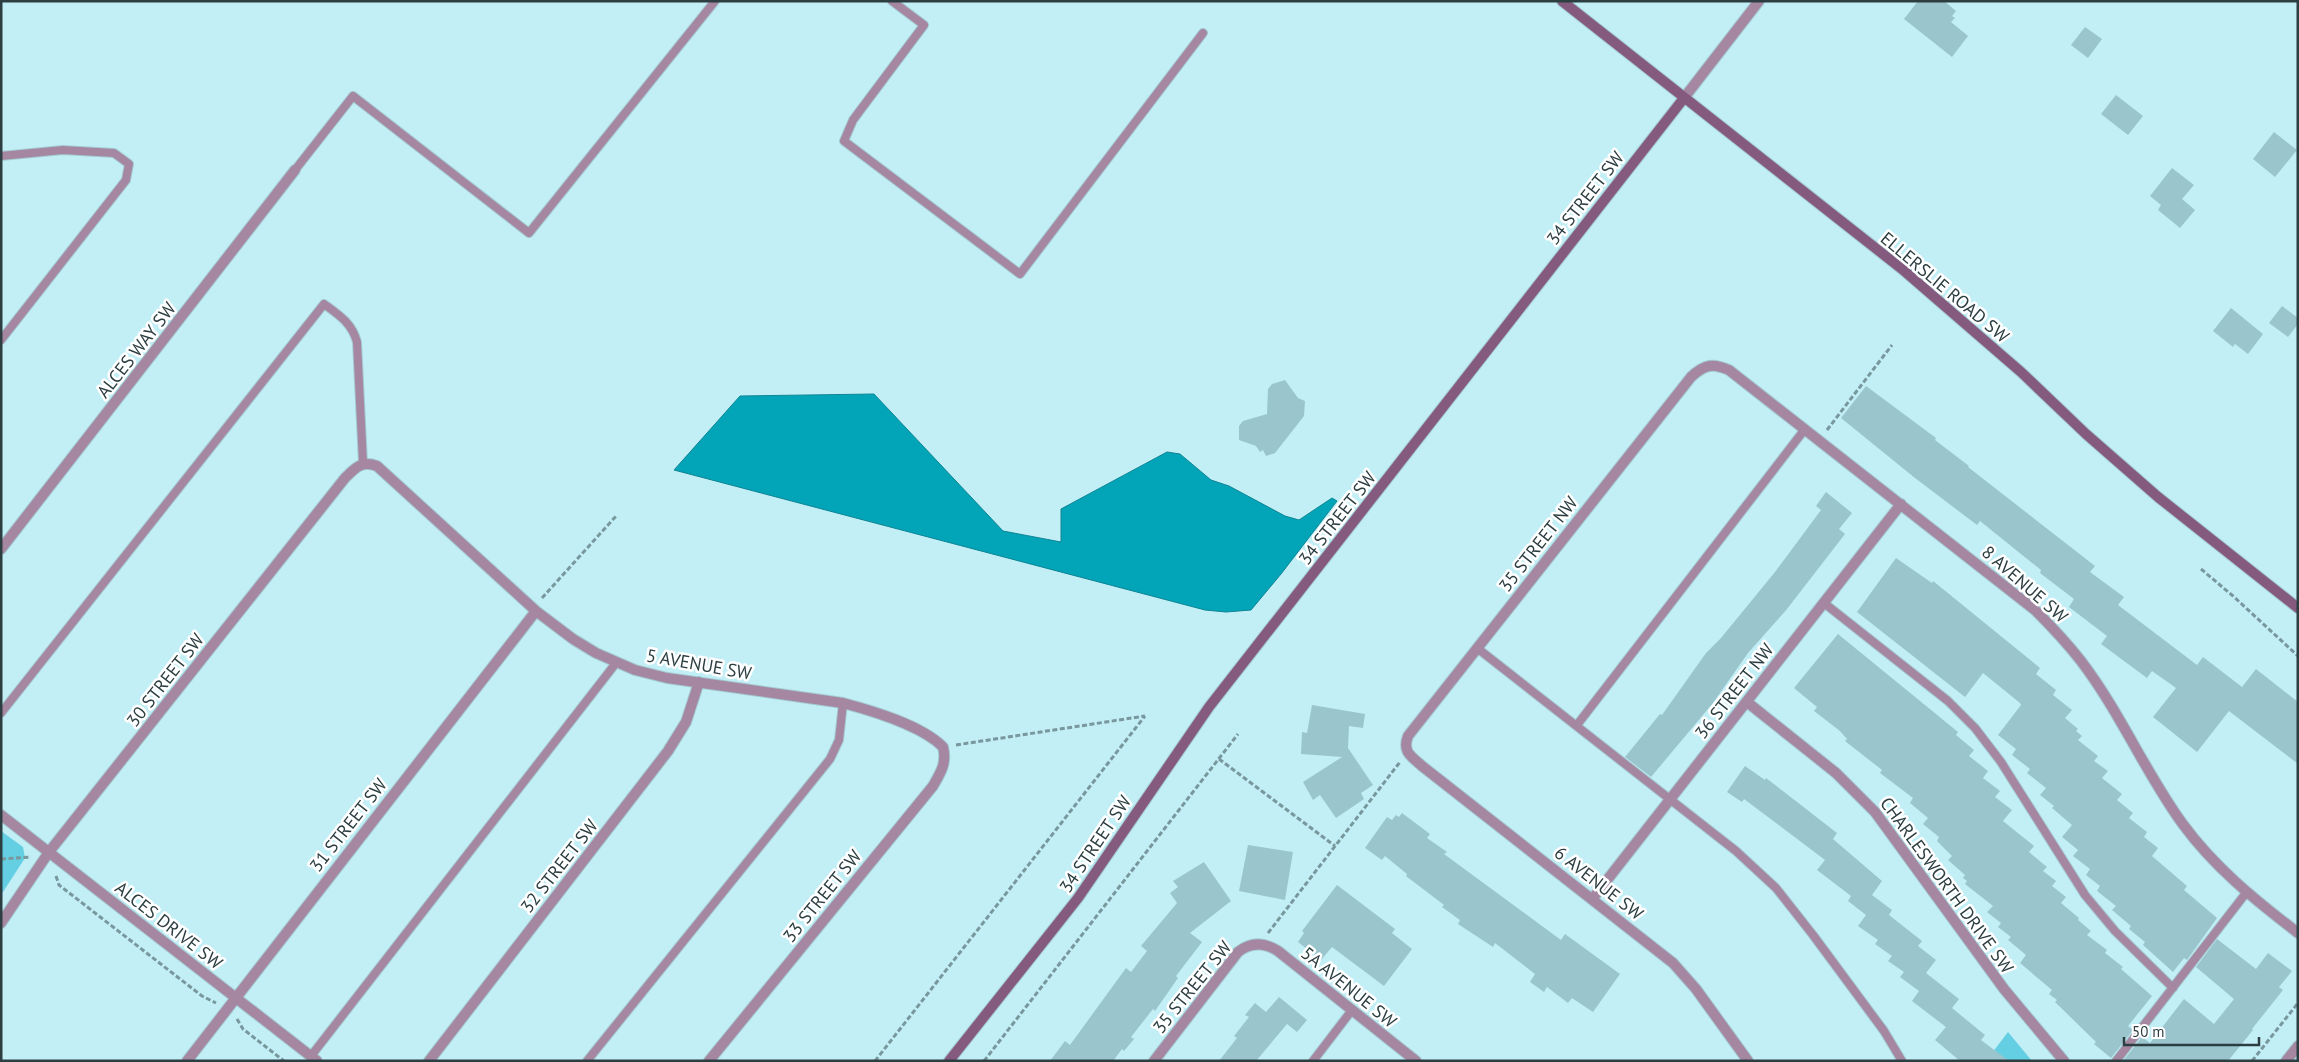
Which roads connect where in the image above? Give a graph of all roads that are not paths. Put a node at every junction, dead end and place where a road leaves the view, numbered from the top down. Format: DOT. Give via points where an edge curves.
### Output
graph roads {
  1 [pos="715,1"];
  2 [pos="892,1"];
  3 [pos="1562,1"];
  4 [pos="1759,1"];
  5 [pos="1203,33"];
  6 [pos="1684,98"];
  7 [pos="1,156"];
  8 [pos="295,170"];
  9 [pos="1,340"];
  10 [pos="1709,364"];
  11 [pos="1805,429"];
  12 [pos="362,463"];
  13 [pos="1901,504"];
  14 [pos="1,549"];
  15 [pos="1824,603"];
  16 [pos="2298,608"];
  17 [pos="535,610"];
  18 [pos="1477,648"];
  19 [pos="616,663"];
  20 [pos="699,682"];
  21 [pos="843,702"];
  22 [pos="1747,702"];
  23 [pos="1,714"];
  24 [pos="1577,725"];
  25 [pos="943,747"];
  26 [pos="1407,752"];
  27 [pos="1670,799"];
  28 [pos="1,815"];
  29 [pos="50,852"];
  30 [pos="2246,893"];
  31 [pos="1593,898"];
  32 [pos="1,923"];
  33 [pos="2298,933"];
  34 [pos="1260,944"];
  35 [pos="2173,988"];
  36 [pos="235,997"];
  37 [pos="1352,1010"];
  38 [pos="2298,1046"];
  39 [pos="314,1058"];
  40 [pos="2288,1060"];
  41 [pos="187,1061"];
  42 [pos="429,1061"];
  43 [pos="587,1061"];
  44 [pos="710,1061"];
  45 [pos="949,1061"];
  46 [pos="1154,1061"];
  47 [pos="1313,1061"];
  48 [pos="1416,1061"];
  49 [pos="1748,1061"];
  50 [pos="1902,1061"];
  51 [pos="2064,1061"];
  52 [pos="2116,1061"];
  1 -- 8 [label="lane" via="529,234 353,96"];
  2 -- 5 [label="lane" via="924,25 853,120 844,141 1020,274"];
  3 -- 6 [label="main road, ELLERSLIE ROAD SW"];
  4 -- 6 [label="street, 34 STREET SW"];
  6 -- 16 [label="main road, ELLERSLIE ROAD SW" via="1902,270 2021,372 2158,497"];
  6 -- 45 [label="main road, 34 STREET SW" via="1209,707 1078,898"];
  7 -- 9 [label="lane" via="63,150 114,153 130,164 126,180"];
  8 -- 14 [label="street, ALCES WAY SW"];
  10 -- 11 [label="street, 8 AVENUE SW" via="1729,370"];
  10 -- 18 [label="street, 35 STREET NW" via="1691,376"];
  11 -- 13 [label="street, 8 AVENUE SW"];
  11 -- 24 [label="lane"];
  12 -- 17 [label="street, 5 AVENUE SW" via="377,466"];
  12 -- 23 [label="lane" via="357,342 345,320 324,304"];
  12 -- 29 [label="street, 30 STREET SW" via="346,478"];
  13 -- 15 [label="street, 36 STREET NW"];
  13 -- 30 [label="street, 8 AVENUE SW" via="2012,590 2058,633 2102,691 2182,823"];
  15 -- 22 [label="street, 36 STREET NW"];
  15 -- 35 [label="lane" via="1948,701 1975,728 2001,762 2085,895 2115,932"];
  17 -- 19 [label="street, 5 AVENUE SW" via="572,639"];
  17 -- 36 [label="street, 31 STREET SW"];
  18 -- 24 [label="lane"];
  18 -- 26 [label="street, 35 STREET NW" via="1408,736 1404,745"];
  19 -- 20 [label="street, 5 AVENUE SW" via="659,676"];
  19 -- 39 [label="lane"];
  20 -- 21 [label="street, 5 AVENUE SW"];
  20 -- 42 [label="street, 32 STREET SW" via="686,722 668,751"];
  21 -- 25 [label="street, 5 AVENUE SW" via="911,728"];
  21 -- 43 [label="lane" via="839,740 830,759"];
  22 -- 27 [label="street, 36 STREET NW"];
  22 -- 51 [label="street, CHARLESWORTH DRIVE SW" via="1836,773 1869,805 2004,989"];
  24 -- 27 [label="lane"];
  25 -- 44 [label="street, 33 STREET SW" via="945,762 932,786"];
  26 -- 31 [label="street, 6 AVENUE SW"];
  27 -- 31 [label="street, 36 STREET NW"];
  27 -- 50 [label="lane" via="1736,851 1776,888 1814,935"];
  28 -- 29 [label="street, ALCES DRIVE SW"];
  29 -- 32 [label="street, 30 STREET SW"];
  29 -- 36 [label="street, ALCES DRIVE SW"];
  30 -- 33 [label="street, 8 AVENUE SW"];
  30 -- 35 [label="lane"];
  31 -- 49 [label="street, 6 AVENUE SW" via="1660,951 1687,977"];
  34 -- 37 [label="street, 5A AVENUE SW" via="1278,951"];
  34 -- 46 [label="street, 35 STREET SW" via="1246,946 1238,952"];
  35 -- 52 [label="lane"];
  36 -- 39 [label="street, ALCES DRIVE SW"];
  36 -- 41 [label="street, 31 STREET SW"];
  37 -- 47 [label="lane"];
  37 -- 48 [label="street, 5A AVENUE SW"];
  38 -- 40 [label="street"];
}
